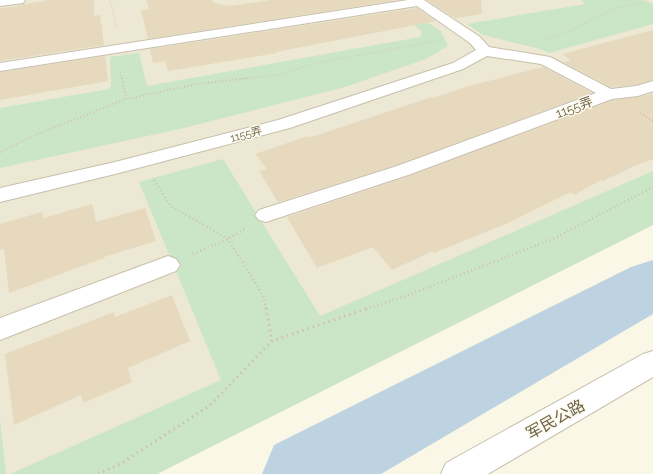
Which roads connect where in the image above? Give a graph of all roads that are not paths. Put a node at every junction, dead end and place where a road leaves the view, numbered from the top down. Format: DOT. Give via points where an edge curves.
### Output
graph roads {
  1 [pos="19,0"];
  2 [pos="418,1"];
  3 [pos="0,2"];
  4 [pos="485,51"];
  5 [pos="0,67"];
  6 [pos="653,86"];
  7 [pos="609,94"];
  8 [pos="0,195"];
  9 [pos="266,215"];
  10 [pos="168,265"];
  11 [pos="0,329"];
  12 [pos="653,363"];
  13 [pos="457,474"];
  1 -- 3 [label="street"];
  2 -- 4 [label="street" via="469,36"];
  2 -- 5 [label="street"];
  4 -- 7 [label="street, 1155弄" via="545,60"];
  4 -- 8 [label="street, 1155弄" via="458,66 284,124"];
  6 -- 7 [label="street, 1155弄" via="638,91"];
  7 -- 9 [label="street, 1155弄" via="404,170"];
  10 -- 11 [label="street"];
  12 -- 13 [label="street, 军民公路"];
}
